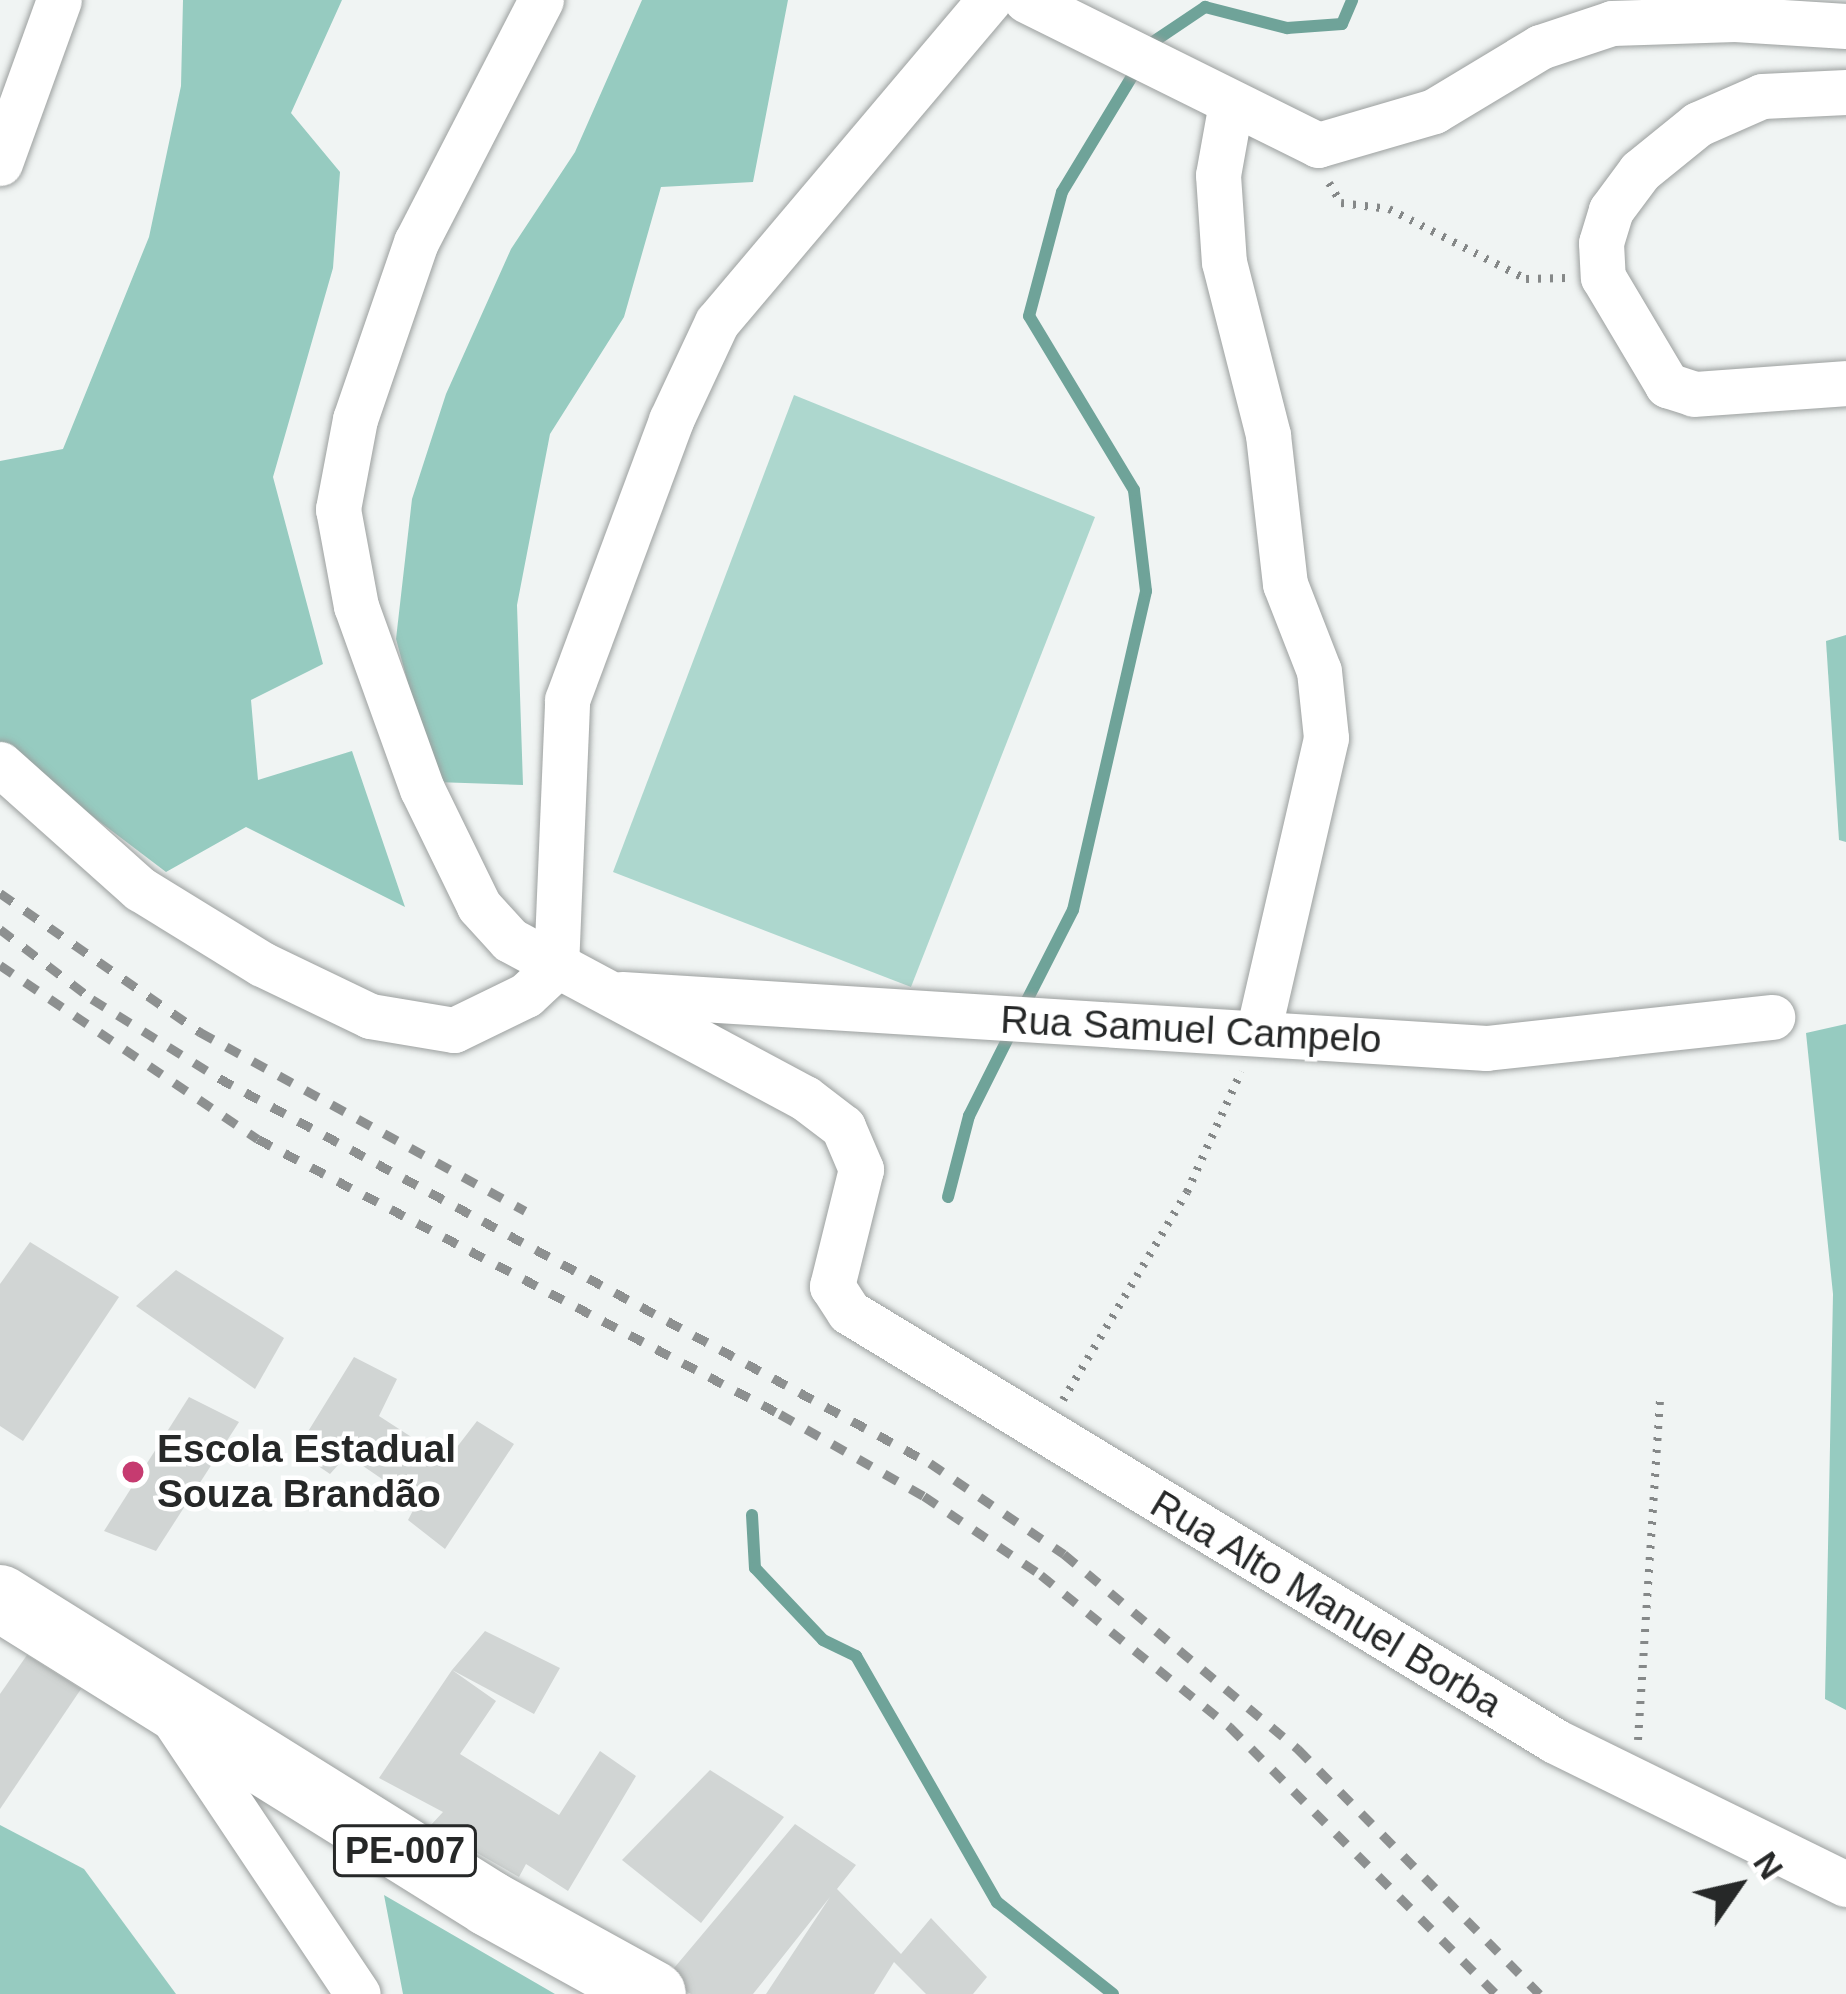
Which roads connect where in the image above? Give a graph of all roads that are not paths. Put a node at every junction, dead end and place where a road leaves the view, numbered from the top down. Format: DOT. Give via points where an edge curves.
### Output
graph roads {
  1 [pos="59,0"];
  2 [pos="541,0"];
  3 [pos="988,0"];
  4 [pos="1025,0"];
  5 [pos="1846,26"];
  6 [pos="1846,92"];
  7 [pos="1231,104"];
  8 [pos="0,163"];
  9 [pos="1846,383"];
  10 [pos="0,764"];
  11 [pos="556,967"];
  12 [pos="608,994"];
  13 [pos="1772,1017"];
  14 [pos="1258,1032"];
  15 [pos="0,1598"];
  16 [pos="160,1700"];
  17 [pos="1846,1884"];
  18 [pos="358,1994"];
  19 [pos="653,1994"];
  1 -- 8 [label="street"];
  2 -- 11 [label="street" via="416,242 355,419 338,509 356,606 451,855 493,926"];
  3 -- 11 [label="street" via="884,134 717,322 671,420 567,700"];
  4 -- 7 [label="street"];
  5 -- 7 [label="street" via="1612,23 1540,47 1434,112 1318,145"];
  6 -- 9 [label="street" via="1762,96 1671,142 1611,210 1601,243 1603,277 1675,389"];
  7 -- 14 [label="street" via="1218,175 1224,262 1268,435 1282,572 1319,671 1326,738"];
  10 -- 11 [label="street" via="140,889 262,964 370,1016 454,1030 501,1011"];
  11 -- 12 [label="street"];
  12 -- 14 [label="street, Rua Samuel Campelo"];
  12 -- 17 [label="street, Rua Alto Manuel Borba" via="806,1098 843,1126 861,1169 832,1286 849,1312 1635,1784"];
  13 -- 14 [label="street, Rua Samuel Campelo" via="1486,1048"];
  15 -- 16 [label="main road, PE-007"];
  16 -- 18 [label="street"];
  16 -- 19 [label="main road, PE-007"];
}
